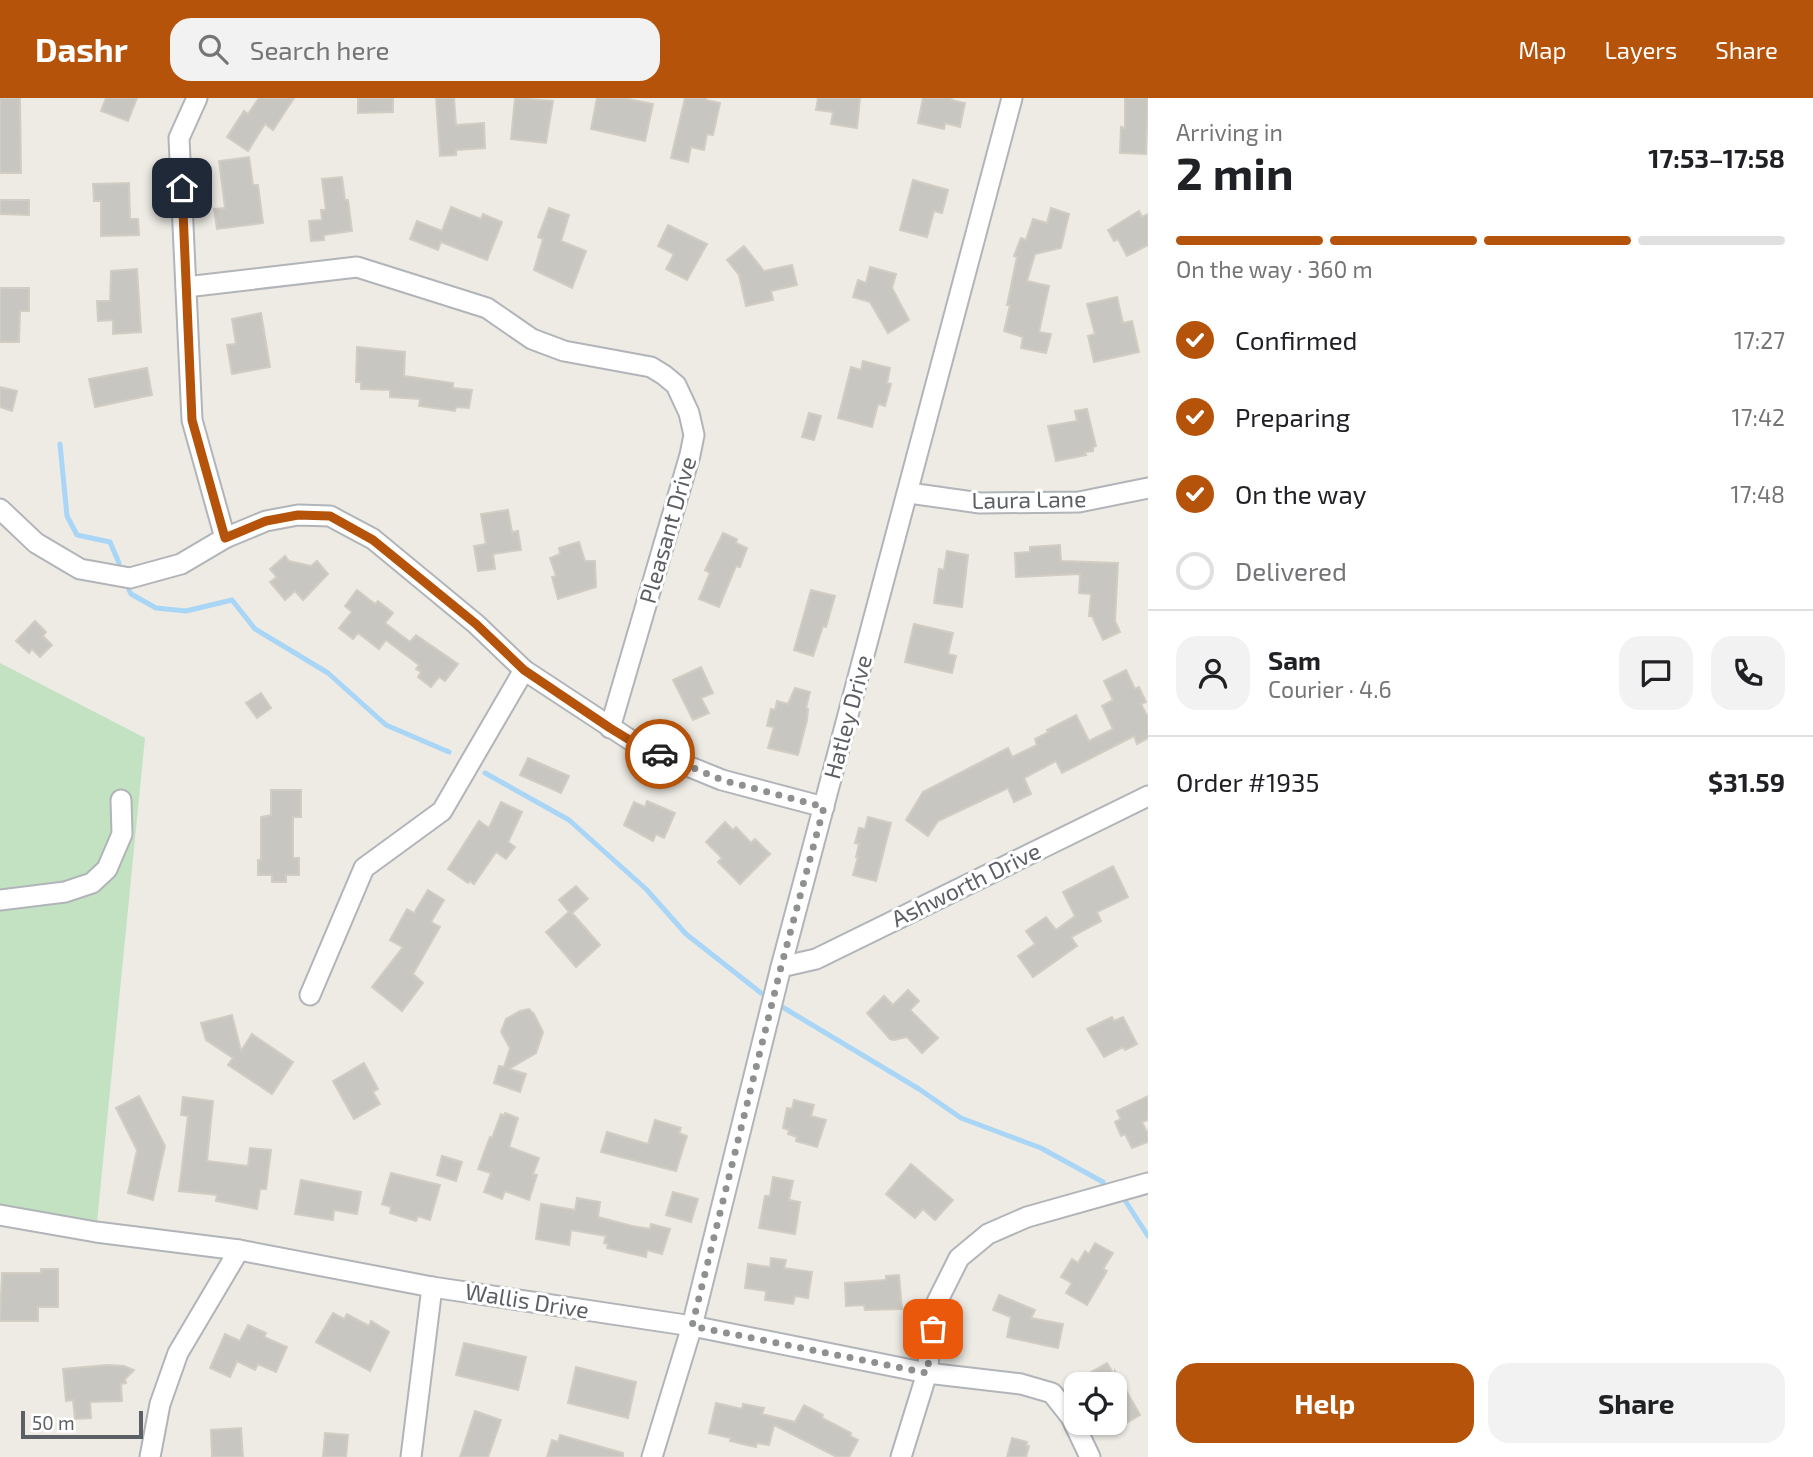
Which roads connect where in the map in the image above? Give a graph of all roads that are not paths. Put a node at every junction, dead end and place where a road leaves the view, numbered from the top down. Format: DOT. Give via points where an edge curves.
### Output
graph roads {
  1 [pos="197,98"];
  2 [pos="1012,98"];
  3 [pos="187,287"];
  4 [pos="1148,488"];
  5 [pos="909,493"];
  6 [pos="0,509"];
  7 [pos="225,538"];
  8 [pos="524,670"];
  9 [pos="610,728"];
  10 [pos="1148,796"];
  11 [pos="121,800"];
  12 [pos="824,807"];
  13 [pos="0,900"];
  14 [pos="781,967"];
  15 [pos="310,995"];
  16 [pos="1148,1183"];
  17 [pos="0,1215"];
  18 [pos="239,1250"];
  19 [pos="432,1287"];
  20 [pos="692,1326"];
  21 [pos="927,1373"];
  22 [pos="150,1457"];
  23 [pos="411,1457"];
  24 [pos="652,1457"];
  25 [pos="901,1457"];
  26 [pos="1090,1457"];
  1 -- 3 [label="street" via="179,138"];
  2 -- 5 [label="street, Hatley Drive"];
  3 -- 7 [label="street" via="192,420"];
  3 -- 9 [label="street, Pleasant Drive" via="357,267 487,308 532,339 564,352 651,368 676,385 694,435"];
  4 -- 5 [label="street, Laura Lane" via="1079,502 980,503"];
  5 -- 12 [label="street, Hatley Drive"];
  6 -- 7 [label="street" via="36,543 80,569 130,578 181,564"];
  7 -- 8 [label="street" via="266,521 330,516 373,540 476,624"];
  8 -- 9 [label="street"];
  8 -- 15 [label="street" via="443,811 364,868"];
  9 -- 12 [label="street" via="641,747 722,780"];
  10 -- 14 [label="street, Ashworth Drive" via="816,959"];
  11 -- 13 [label="street" via="122,834 107,869 92,883 65,892"];
  12 -- 14 [label="street, Hatley Drive"];
  14 -- 20 [label="street, Hatley Drive"];
  16 -- 21 [label="street" via="1027,1217 988,1234 959,1258 935,1306"];
  17 -- 18 [label="street, Wallis Drive" via="96,1233"];
  18 -- 19 [label="street, Wallis Drive"];
  18 -- 22 [label="street" via="178,1353 160,1404"];
  19 -- 20 [label="street, Wallis Drive"];
  19 -- 23 [label="street"];
  20 -- 21 [label="street, Wallis Drive"];
  20 -- 24 [label="street, Hatley Drive"];
  21 -- 25 [label="street"];
  21 -- 26 [label="street, Wallis Drive" via="1021,1384 1052,1393"];
}
